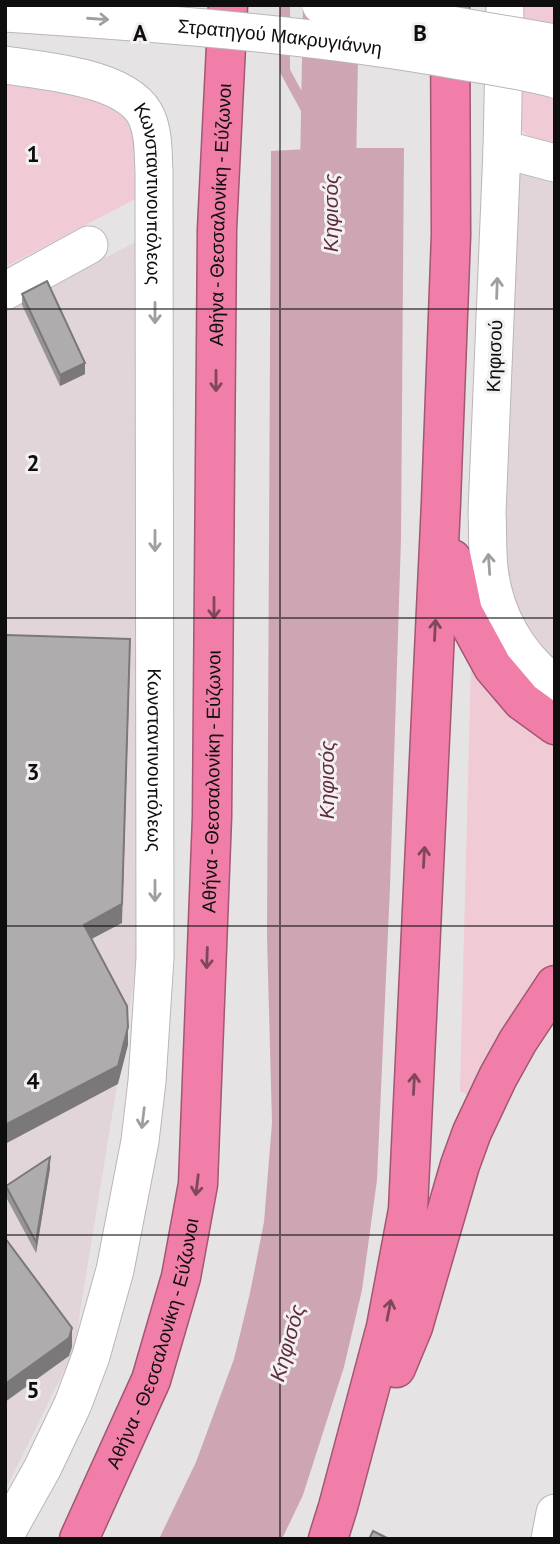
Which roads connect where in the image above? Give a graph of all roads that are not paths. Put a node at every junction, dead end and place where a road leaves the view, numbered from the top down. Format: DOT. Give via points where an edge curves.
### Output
graph roads {
  1 [pos="321,5"];
  2 [pos="450,5"];
  3 [pos="505,5"];
  4 [pos="226,10"];
  5 [pos="5,13"];
  6 [pos="555,43"];
  7 [pos="5,65"];
  8 [pos="555,79"];
  9 [pos="502,149"];
  10 [pos="555,163"];
  11 [pos="89,246"];
  12 [pos="5,291"];
  13 [pos="441,502"];
  14 [pos="555,684"];
  15 [pos="555,725"];
  16 [pos="555,985"];
  17 [pos="354,1447"];
  18 [pos="555,1513"];
  19 [pos="5,1535"];
  20 [pos="79,1539"];
  21 [pos="328,1539"];
  22 [pos="550,1539"];
  1 -- 6 [label="street, Στρατηγού Μακρυγιάννη, bridge"];
  2 -- 13 [label="highway" via="451,235"];
  3 -- 9 [label="street, Κηφισού"];
  4 -- 20 [label="highway, Αθήνα - Θεσσαλονίκη - Εύζωνοι, one-way" via="217,229 212,817 198,1184 181,1277 151,1380"];
  5 -- 8 [label="street, Στρατηγού Μακρυγιάννη, one-way, bridge" via="297,36"];
  7 -- 19 [label="street, Κωνσταντινουπόλεως, one-way" via="113,87 146,115 152,132 156,761 155,958 140,1141 115,1269 91,1356 42,1469"];
  9 -- 10 [label="street"];
  14 -- 9 [label="street, Κηφισού, one-way" via="509,634 488,566"];
  11 -- 12 [label="street"];
  13 -- 15 [label="highway" via="463,612 508,687"];
  17 -- 13 [label="highway, one-way" via="386,1327 408,1210"];
  16 -- 17 [label="highway" via="518,1041 472,1132 413,1327"];
  17 -- 21 [label="highway"];
  18 -- 22 [label="street"];
}
